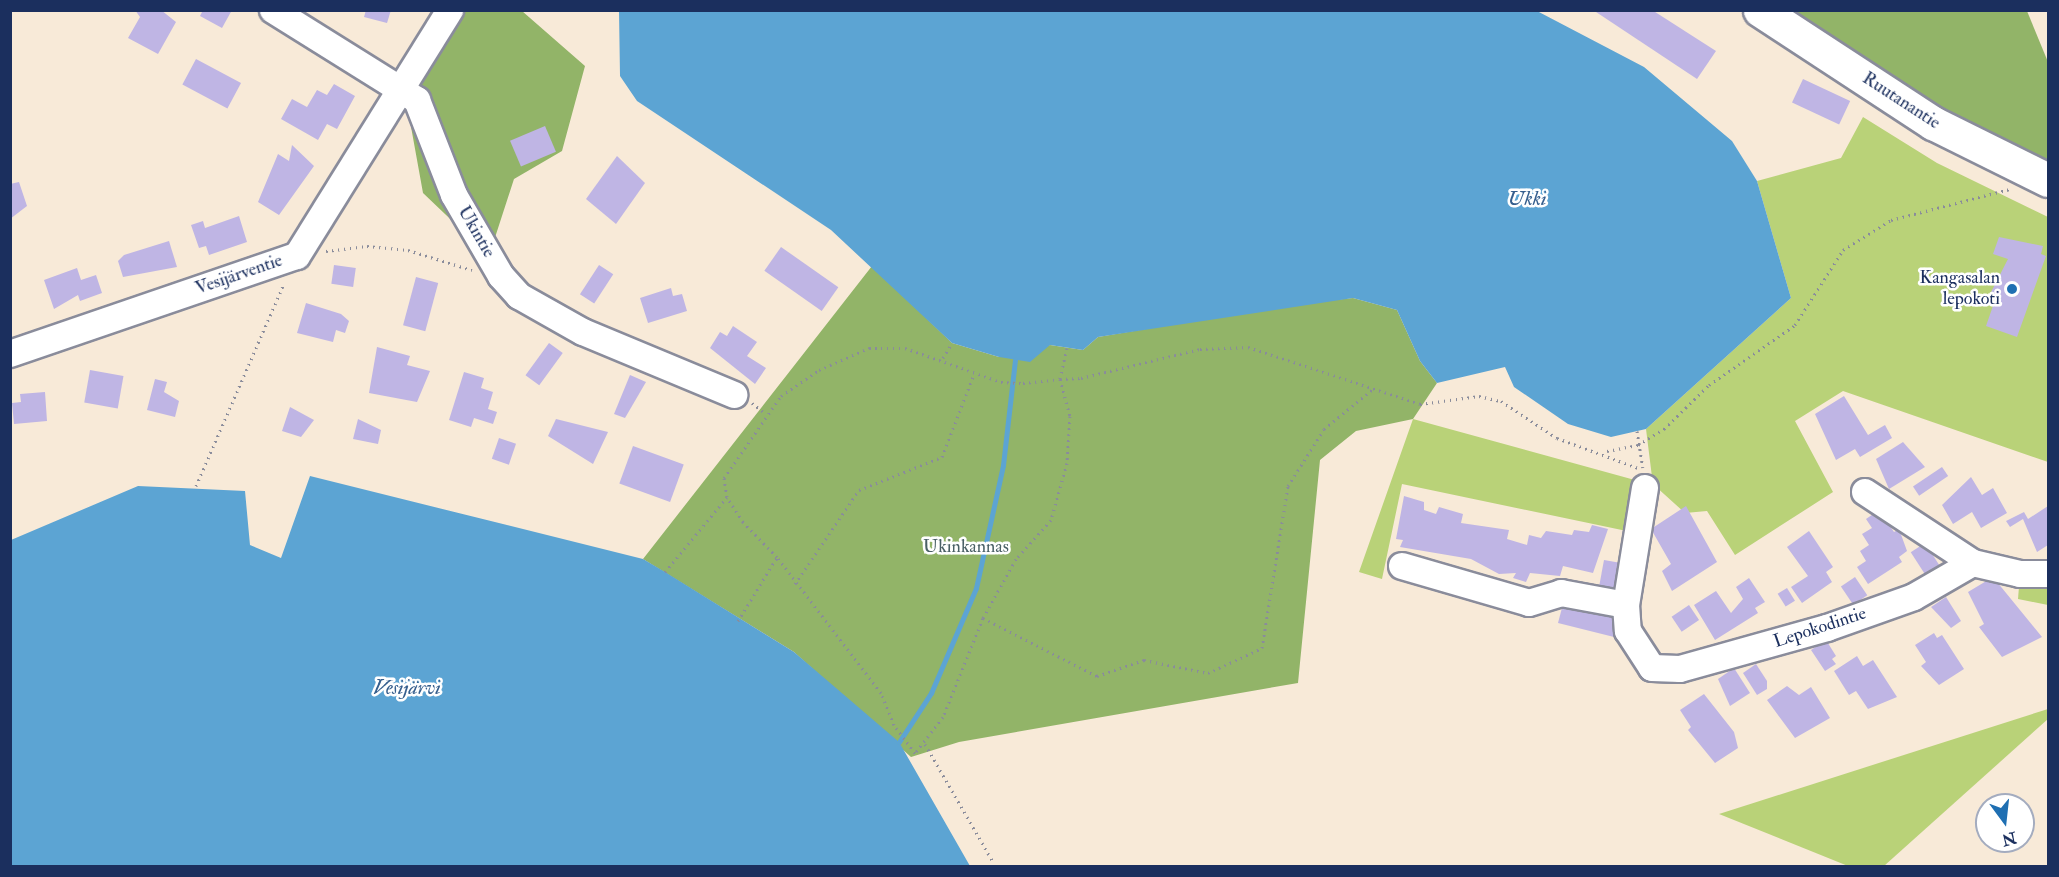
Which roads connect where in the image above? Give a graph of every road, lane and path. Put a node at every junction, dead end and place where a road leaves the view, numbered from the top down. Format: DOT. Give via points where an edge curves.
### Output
graph roads {
  1 [pos="273,10"];
  2 [pos="450,10"];
  3 [pos="1760,10"];
  4 [pos="404,88"];
  5 [pos="2048,180"];
  6 [pos="297,256"];
  7 [pos="501,276"];
  8 [pos="952,343"];
  9 [pos="1066,348"];
  10 [pos="10,354"];
  11 [pos="943,358"];
  12 [pos="974,374"];
  13 [pos="1060,379"];
  14 [pos="1373,389"];
  15 [pos="734,395"];
  16 [pos="1636,431"];
  17 [pos="1638,445"];
  18 [pos="1605,452"];
  19 [pos="1645,480"];
  20 [pos="196,486"];
  21 [pos="1865,492"];
  22 [pos="727,497"];
  23 [pos="777,556"];
  24 [pos="1973,563"];
  25 [pos="1402,566"];
  26 [pos="665,572"];
  27 [pos="2049,573"];
  28 [pos="795,584"];
  29 [pos="1626,605"];
  30 [pos="984,618"];
  31 [pos="738,621"];
  32 [pos="925,744"];
  33 [pos="992,860"];
  1 -- 4 [label="street, Ukintie"];
  2 -- 4 [label="street, Vesijärventie"];
  3 -- 5 [label="main road, Ruutanantie" via="1933,123"];
  4 -- 6 [label="street, Vesijärventie"];
  4 -- 7 [label="street, Ukintie" via="417,100 454,195"];
  5 -- 17 [label="path" via="1891,220 1843,250 1795,325 1709,385 1664,429"];
  6 -- 7 [label="path" via="367,246 408,250"];
  6 -- 10 [label="street, Vesijärventie"];
  6 -- 20 [label="path"];
  7 -- 15 [label="street, Ukintie" via="540,310 583,332"];
  8 -- 11 [label="path"];
  9 -- 13 [label="path"];
  11 -- 12 [label="path"];
  11 -- 22 [label="path" via="905,348 869,348 819,370 765,413 728,466"];
  12 -- 13 [label="path" via="1001,382"];
  12 -- 28 [label="path" via="942,457 859,490"];
  13 -- 14 [label="path" via="1200,349 1248,347"];
  13 -- 30 [label="path" via="1069,428 1067,463 1051,520 1016,559"];
  14 -- 18 [label="path" via="1420,404 1479,396 1501,401 1557,438"];
  14 -- 30 [label="path" via="1324,429 1288,486 1262,648 1208,673 1144,660 1097,676"];
  16 -- 17 [label="path"];
  17 -- 18 [label="path"];
  17 -- 19 [label="path"];
  18 -- 19 [label="path"];
  19 -- 29 [label="street, Lepokodintie"];
  21 -- 24 [label="street"];
  22 -- 23 [label="path"];
  22 -- 26 [label="path"];
  23 -- 28 [label="path"];
  23 -- 31 [label="path"];
  24 -- 27 [label="street" via="2020,574"];
  24 -- 29 [label="street, Lepokodintie" via="1914,597 1680,669 1652,668 1638,653 1628,631"];
  25 -- 29 [label="street" via="1529,603 1561,593"];
  28 -- 32 [label="path" via="881,693 902,739 915,753"];
  30 -- 32 [label="path" via="943,717"];
  32 -- 33 [label="path"];
}
